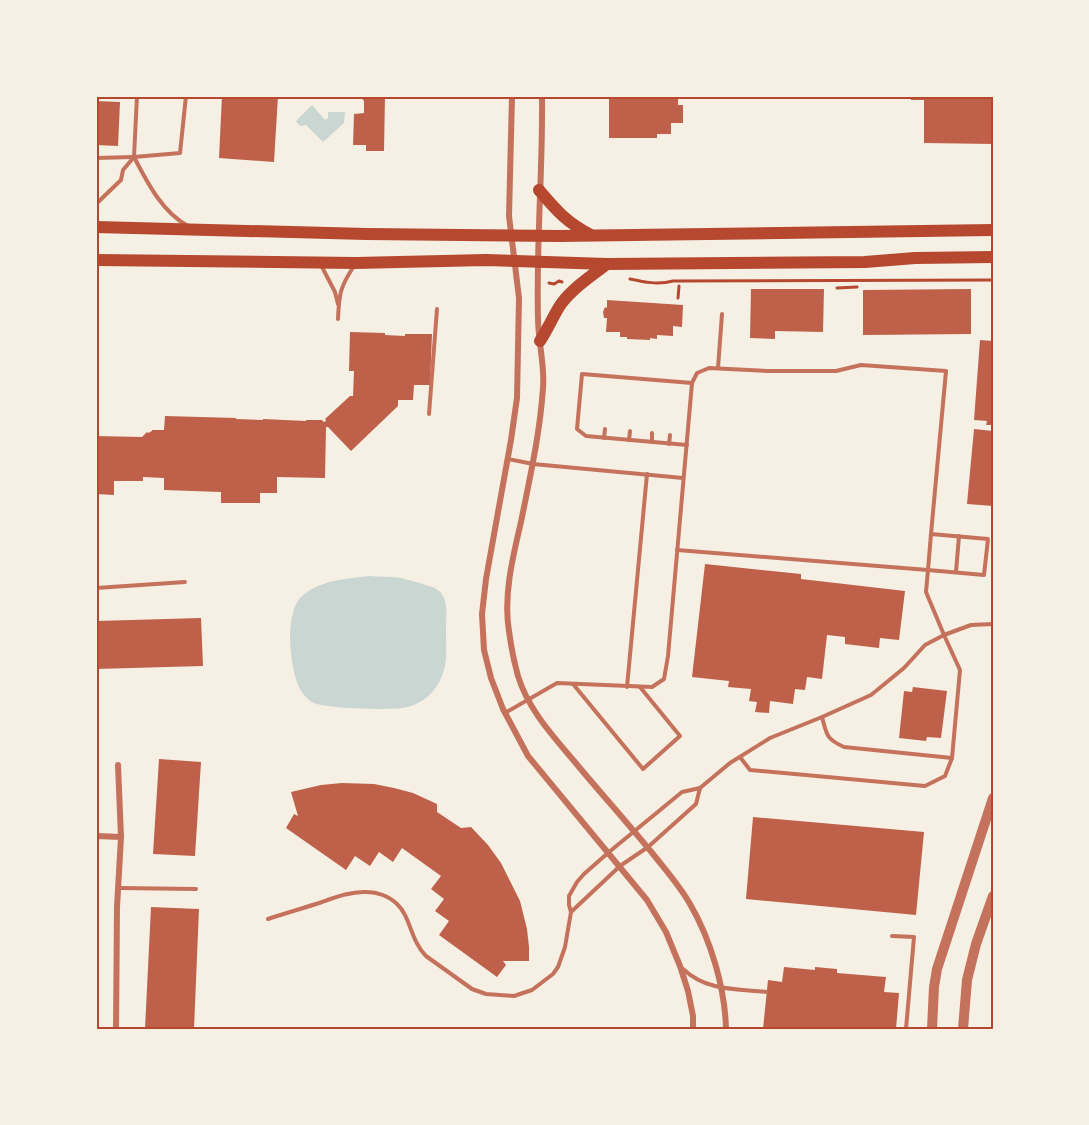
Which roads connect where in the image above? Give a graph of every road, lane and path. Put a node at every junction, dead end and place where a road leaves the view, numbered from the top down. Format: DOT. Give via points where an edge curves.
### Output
graph roads {
  1 [pos="137,96"];
  2 [pos="186,96"];
  3 [pos="512,96"];
  4 [pos="542,96"];
  5 [pos="134,157"];
  6 [pos="96,158"];
  7 [pos="539,190"];
  8 [pos="96,204"];
  9 [pos="96,227"];
  10 [pos="196,230"];
  11 [pos="993,230"];
  12 [pos="511,235"];
  13 [pos="538,235"];
  14 [pos="592,236"];
  15 [pos="993,257"];
  16 [pos="96,260"];
  17 [pos="514,261"];
  18 [pos="318,262"];
  19 [pos="538,262"];
  20 [pos="356,263"];
  21 [pos="608,264"];
  22 [pos="559,275"];
  23 [pos="627,278"];
  24 [pos="993,280"];
  25 [pos="549,284"];
  26 [pos="679,286"];
  27 [pos="856,287"];
  28 [pos="837,288"];
  29 [pos="678,298"];
  30 [pos="339,307"];
  31 [pos="437,309"];
  32 [pos="722,314"];
  33 [pos="338,319"];
  34 [pos="540,341"];
  35 [pos="718,368"];
  36 [pos="610,376"];
  37 [pos="635,378"];
  38 [pos="657,380"];
  39 [pos="675,381"];
  40 [pos="609,383"];
  41 [pos="692,383"];
  42 [pos="634,386"];
  43 [pos="657,388"];
  44 [pos="675,389"];
  45 [pos="429,414"];
  46 [pos="605,429"];
  47 [pos="630,431"];
  48 [pos="652,433"];
  49 [pos="670,435"];
  50 [pos="604,438"];
  51 [pos="629,440"];
  52 [pos="652,442"];
  53 [pos="669,444"];
  54 [pos="687,445"];
  55 [pos="508,459"];
  56 [pos="533,464"];
  57 [pos="648,474"];
  58 [pos="683,478"];
  59 [pos="931,534"];
  60 [pos="959,536"];
  61 [pos="677,550"];
  62 [pos="928,570"];
  63 [pos="956,572"];
  64 [pos="185,582"];
  65 [pos="96,588"];
  66 [pos="993,624"];
  67 [pos="944,635"];
  68 [pos="573,684"];
  69 [pos="627,687"];
  70 [pos="640,687"];
  71 [pos="528,699"];
  72 [pos="505,713"];
  73 [pos="822,717"];
  74 [pos="740,757"];
  75 [pos="952,758"];
  76 [pos="118,765"];
  77 [pos="700,788"];
  78 [pos="993,798"];
  79 [pos="634,831"];
  80 [pos="96,836"];
  81 [pos="121,837"];
  82 [pos="648,847"];
  83 [pos="609,852"];
  84 [pos="620,866"];
  85 [pos="118,888"];
  86 [pos="196,890"];
  87 [pos="993,896"];
  88 [pos="571,912"];
  89 [pos="268,919"];
  90 [pos="892,936"];
  91 [pos="680,966"];
  92 [pos="720,987"];
  93 [pos="767,992"];
  94 [pos="116,1029"];
  95 [pos="693,1029"];
  96 [pos="726,1029"];
  97 [pos="906,1029"];
  98 [pos="932,1029"];
  99 [pos="963,1029"];
  1 -- 5 [label="lane"];
  2 -- 5 [label="lane" via="180,153"];
  3 -- 12 [label="street"];
  4 -- 7 [label="street"];
  5 -- 6 [label="lane"];
  5 -- 8 [label="lane" via="123,170 121,180"];
  5 -- 10 [label="lane" via="162,203 179,221"];
  7 -- 13 [label="street"];
  7 -- 14 [label="main road" via="562,216"];
  9 -- 10 [label="main road"];
  10 -- 12 [label="main road"];
  11 -- 14 [label="main road"];
  12 -- 13 [label="main road"];
  12 -- 17 [label="street"];
  13 -- 14 [label="main road"];
  13 -- 19 [label="street"];
  15 -- 21 [label="main road"];
  16 -- 18 [label="main road"];
  17 -- 19 [label="main road"];
  17 -- 20 [label="main road"];
  17 -- 55 [label="street" via="519,298 519,362"];
  18 -- 20 [label="main road"];
  18 -- 30 [label="lane"];
  19 -- 21 [label="main road"];
  19 -- 34 [label="street"];
  20 -- 30 [label="lane" via="343,283"];
  21 -- 34 [label="main road" via="568,296"];
  22 -- 25 [label="path" via="559,281"];
  23 -- 24 [label="path" via="656,283"];
  26 -- 29 [label="path"];
  27 -- 28 [label="path"];
  30 -- 33 [label="lane"];
  31 -- 45 [label="lane"];
  32 -- 35 [label="lane"];
  34 -- 56 [label="street" via="544,384"];
  35 -- 41 [label="lane" via="697,373"];
  35 -- 59 [label="lane" via="836,371 861,364 946,371"];
  36 -- 37 [label="lane"];
  36 -- 40 [label="lane"];
  36 -- 50 [label="lane" via="582,374 578,429 586,436"];
  37 -- 38 [label="lane"];
  37 -- 42 [label="lane"];
  38 -- 39 [label="lane"];
  38 -- 43 [label="lane"];
  39 -- 41 [label="lane"];
  39 -- 44 [label="lane"];
  41 -- 54 [label="lane"];
  46 -- 50 [label="lane"];
  47 -- 51 [label="lane"];
  48 -- 52 [label="lane"];
  49 -- 53 [label="lane"];
  50 -- 51 [label="lane"];
  51 -- 52 [label="lane"];
  52 -- 53 [label="lane"];
  53 -- 54 [label="lane"];
  54 -- 58 [label="lane"];
  55 -- 56 [label="lane"];
  55 -- 72 [label="street" via="482,614 484,650"];
  56 -- 57 [label="lane"];
  56 -- 71 [label="street" via="512,559 508,603 508,630"];
  57 -- 58 [label="lane"];
  57 -- 69 [label="lane"];
  58 -- 61 [label="lane"];
  59 -- 60 [label="lane"];
  59 -- 62 [label="lane"];
  60 -- 63 [label="lane"];
  60 -- 63 [label="lane" via="988,539 984,575"];
  61 -- 62 [label="lane"];
  61 -- 70 [label="lane" via="664,679 652,687"];
  62 -- 63 [label="lane"];
  62 -- 67 [label="lane" via="926,592"];
  64 -- 65 [label="lane"];
  66 -- 67 [label="lane" via="971,625"];
  67 -- 73 [label="lane" via="925,645 871,695"];
  67 -- 75 [label="lane" via="960,670"];
  68 -- 69 [label="lane"];
  68 -- 70 [label="lane" via="643,769 680,736"];
  68 -- 71 [label="lane" via="556,683"];
  69 -- 70 [label="lane"];
  71 -- 72 [label="lane"];
  71 -- 79 [label="street" via="543,724"];
  72 -- 83 [label="street" via="528,756"];
  73 -- 74 [label="lane" via="770,738"];
  73 -- 75 [label="lane" via="832,742 844,747"];
  74 -- 75 [label="lane" via="750,770 925,786 945,776"];
  74 -- 77 [label="lane"];
  76 -- 81 [label="street"];
  77 -- 79 [label="lane" via="682,792"];
  77 -- 82 [label="lane" via="696,804"];
  78 -- 98 [label="street" via="937,969"];
  79 -- 82 [label="street"];
  79 -- 83 [label="lane"];
  80 -- 81 [label="street"];
  81 -- 85 [label="street"];
  82 -- 84 [label="lane"];
  82 -- 92 [label="street" via="698,920"];
  83 -- 84 [label="street"];
  83 -- 88 [label="lane" via="572,889 568,905"];
  84 -- 88 [label="lane"];
  84 -- 91 [label="street" via="648,900"];
  85 -- 86 [label="lane"];
  85 -- 94 [label="street"];
  87 -- 99 [label="street" via="967,980"];
  88 -- 89 [label="lane" via="558,967 532,990 514,996 472,989 426,956 397,903 382,895 354,893"];
  90 -- 97 [label="lane" via="914,938"];
  91 -- 92 [label="lane" via="702,983"];
  91 -- 95 [label="street"];
  92 -- 93 [label="lane"];
  92 -- 96 [label="street"];
}
